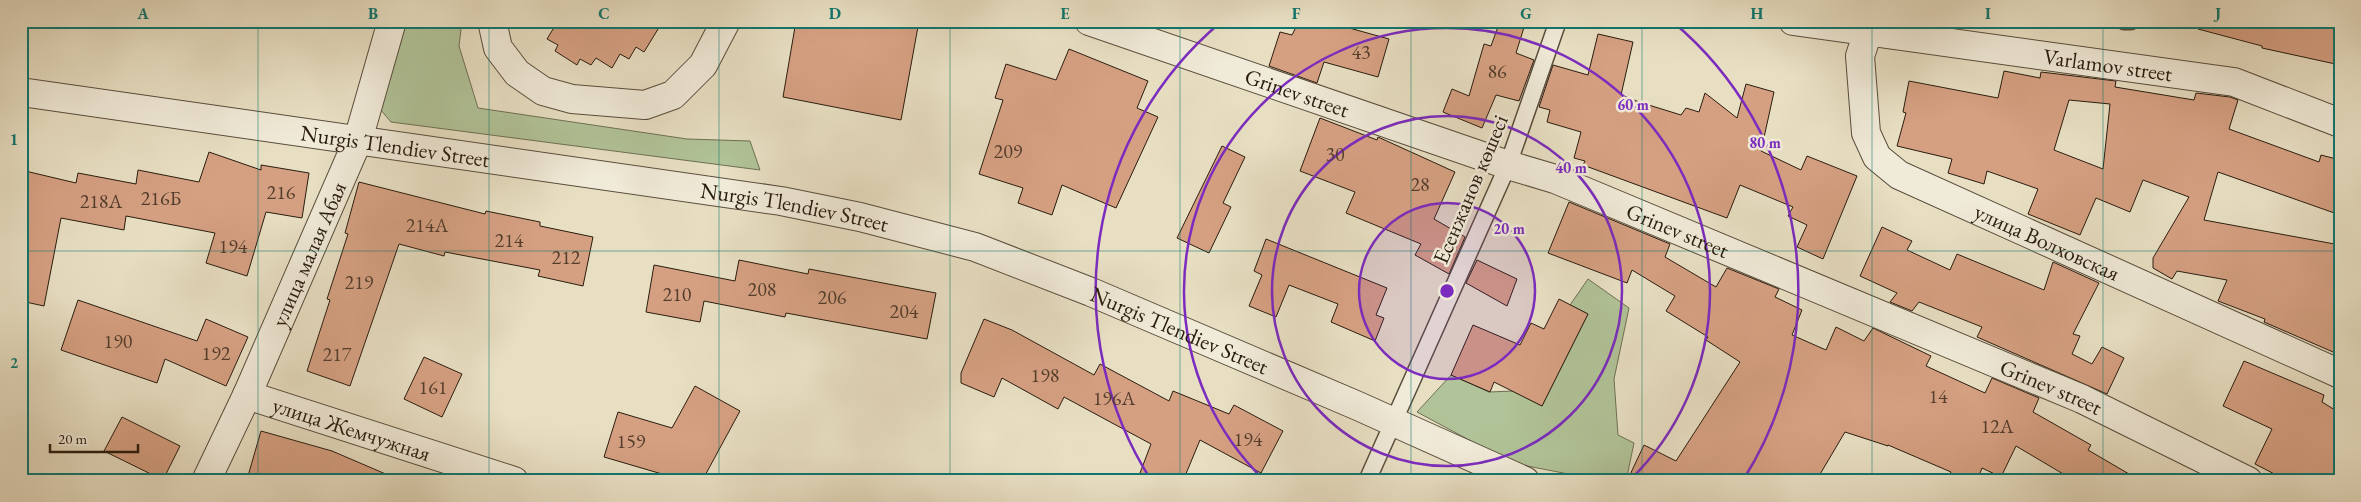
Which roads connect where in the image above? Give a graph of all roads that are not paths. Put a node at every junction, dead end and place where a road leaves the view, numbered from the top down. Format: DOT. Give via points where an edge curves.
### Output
graph roads {
  1 [pos="392,21"];
  2 [pos="492,21"];
  3 [pos="726,21"];
  4 [pos="1089,21"];
  5 [pos="1558,21"];
  6 [pos="1793,21"];
  7 [pos="2124,21"];
  8 [pos="2132,21"];
  9 [pos="1870,26"];
  10 [pos="21,92"];
  11 [pos="2340,123"];
  12 [pos="358,140"];
  13 [pos="1508,166"];
  14 [pos="2340,374"];
  15 [pos="247,395"];
  16 [pos="1394,421"];
  17 [pos="206,481"];
  18 [pos="514,481"];
  19 [pos="1368,481"];
  20 [pos="1525,481"];
  21 [pos="2248,481"];
  1 -- 12 [label="street, улица малая Абая"];
  2 -- 3 [label="street" via="498,48 517,73 543,91 572,99 645,105 673,95 703,65"];
  4 -- 13 [label="street, Grinev street"];
  5 -- 13 [label="lane, Есенжанов көшесі"];
  6 -- 9 [label="street, Varlamov street"];
  7 -- 8 [label="lane"];
  9 -- 11 [label="street, Varlamov street" via="2234,82"];
  9 -- 14 [label="street, улица Волховская" via="1860,56 1866,133 1877,157 1899,175"];
  10 -- 12 [label="street, Nurgis Tlendiev Street"];
  12 -- 15 [label="street, улица малая Абая"];
  12 -- 16 [label="street, Nurgis Tlendiev Street" via="781,201 860,217 975,248 1091,292"];
  13 -- 16 [label="lane, Есенжанов көшесі"];
  13 -- 21 [label="street, Grinev street" via="1555,178 2082,399"];
  15 -- 17 [label="street, улица малая Абая"];
  15 -- 18 [label="street, улица Жемчужная"];
  16 -- 19 [label="lane, Есенжанов көшесі"];
  16 -- 20 [label="street, Nurgis Tlendiev Street"];
}
